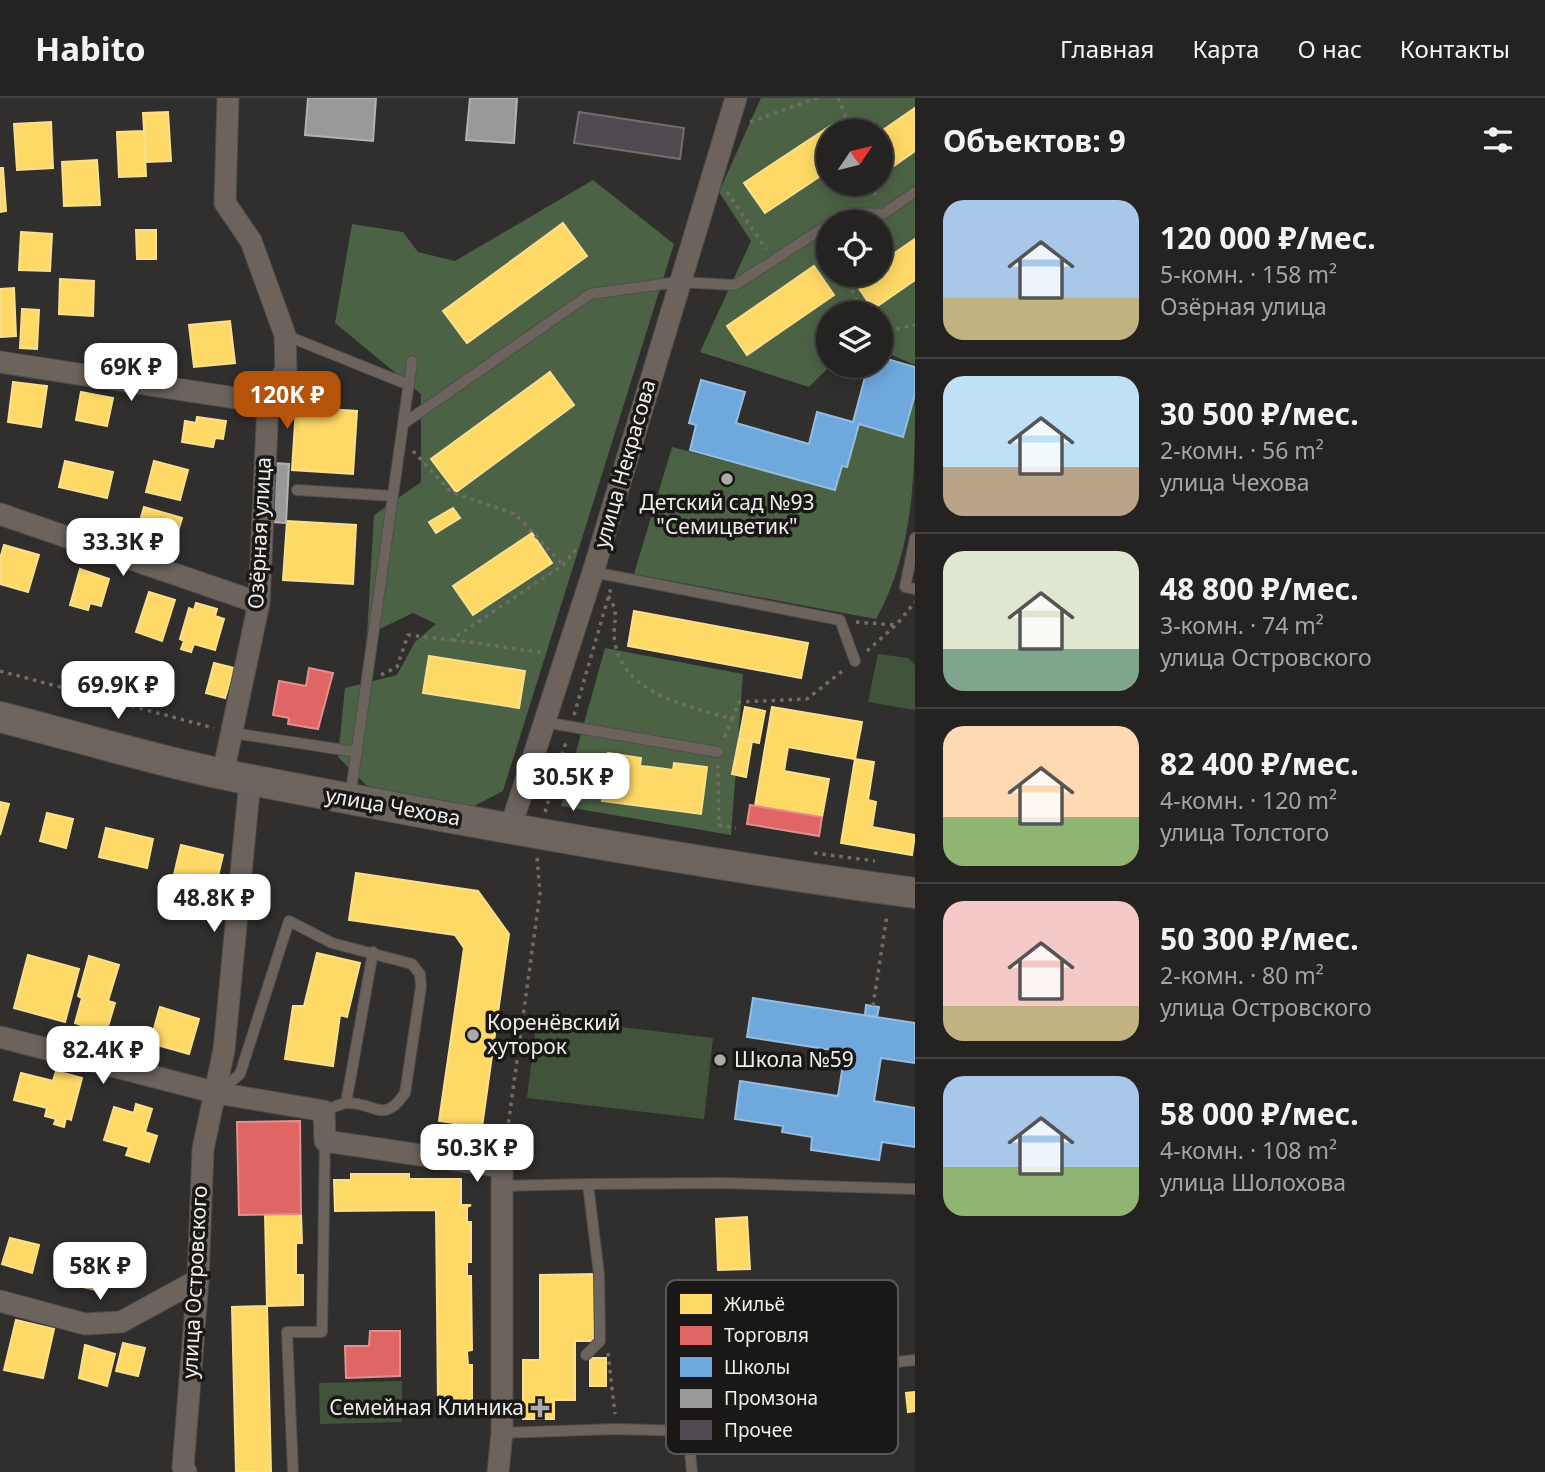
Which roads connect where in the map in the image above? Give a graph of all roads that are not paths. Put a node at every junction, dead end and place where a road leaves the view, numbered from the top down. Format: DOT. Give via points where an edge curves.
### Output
graph roads {
  1 [pos="228,98"];
  2 [pos="736,98"];
  3 [pos="915,192"];
  4 [pos="889,210"];
  5 [pos="816,233"];
  6 [pos="678,282"];
  7 [pos="285,335"];
  8 [pos="412,361"];
  9 [pos="0,362"];
  10 [pos="409,385"];
  11 [pos="268,403"];
  12 [pos="403,424"];
  13 [pos="297,490"];
  14 [pos="393,496"];
  15 [pos="0,514"];
  16 [pos="915,538"];
  17 [pos="913,562"];
  18 [pos="593,572"];
  19 [pos="915,589"];
  20 [pos="259,603"];
  21 [pos="855,661"];
  22 [pos="0,717"];
  23 [pos="544,722"];
  24 [pos="233,733"];
  25 [pos="357,752"];
  26 [pos="718,752"];
  27 [pos="237,777"];
  28 [pos="350,800"];
  29 [pos="510,829"];
  30 [pos="915,893"];
  31 [pos="373,952"];
  32 [pos="0,1037"];
  33 [pos="217,1094"];
  34 [pos="346,1103"];
  35 [pos="324,1111"];
  36 [pos="325,1140"];
  37 [pos="502,1177"];
  38 [pos="587,1184"];
  39 [pos="915,1189"];
  40 [pos="198,1280"];
  41 [pos="0,1301"];
  42 [pos="586,1355"];
  43 [pos="666,1430"];
  44 [pos="502,1433"];
  45 [pos="690,1454"];
  46 [pos="186,1472"];
  47 [pos="293,1472"];
  48 [pos="498,1472"];
  49 [pos="692,1472"];
  1 -- 7 [label="street, Озёрная улица" via="225,203 251,241"];
  2 -- 6 [label="street, улица Некрасова"];
  3 -- 4 [label="lane"];
  5 -- 6 [label="lane" via="735,285"];
  6 -- 12 [label="lane" via="590,294"];
  6 -- 18 [label="street, улица Некрасова"];
  7 -- 10 [label="lane"];
  7 -- 11 [label="street, Озёрная улица" via="286,369"];
  8 -- 10 [label="lane"];
  9 -- 11 [label="street"];
  10 -- 12 [label="lane"];
  11 -- 20 [label="street, Озёрная улица"];
  12 -- 14 [label="lane"];
  13 -- 14 [label="lane"];
  14 -- 25 [label="lane"];
  15 -- 20 [label="street"];
  16 -- 17 [label="lane"];
  17 -- 19 [label="lane" via="905,587"];
  18 -- 21 [label="lane" via="840,620"];
  18 -- 23 [label="street, улица Некрасова"];
  20 -- 24 [label="street, Озёрная улица"];
  22 -- 27 [label="main road, улица Чехова"];
  23 -- 26 [label="lane"];
  23 -- 29 [label="street, улица Некрасова"];
  24 -- 25 [label="lane"];
  24 -- 27 [label="street, Озёрная улица"];
  25 -- 28 [label="lane"];
  27 -- 28 [label="main road, улица Чехова"];
  27 -- 33 [label="street, улица Островского" via="224,1050"];
  28 -- 29 [label="main road, улица Чехова"];
  29 -- 30 [label="main road, улица Чехова"];
  31 -- 33 [label="lane" via="332,943 289,920 240,1074"];
  31 -- 34 [label="lane"];
  31 -- 34 [label="lane" via="412,964 420,974 405,1093 396,1107 386,1111"];
  32 -- 33 [label="street"];
  33 -- 35 [label="street"];
  33 -- 40 [label="street, улица Островского" via="203,1149"];
  34 -- 35 [label="lane"];
  35 -- 36 [label="street"];
  36 -- 37 [label="street"];
  36 -- 47 [label="lane" via="322,1332 287,1332"];
  37 -- 38 [label="lane"];
  37 -- 44 [label="street"];
  38 -- 39 [label="lane"];
  38 -- 42 [label="lane" via="599,1275 600,1340"];
  40 -- 41 [label="street" via="121,1322 85,1324"];
  40 -- 46 [label="street, улица Островского"];
  43 -- 44 [label="lane"];
  44 -- 48 [label="street"];
  45 -- 49 [label="lane"];
}
